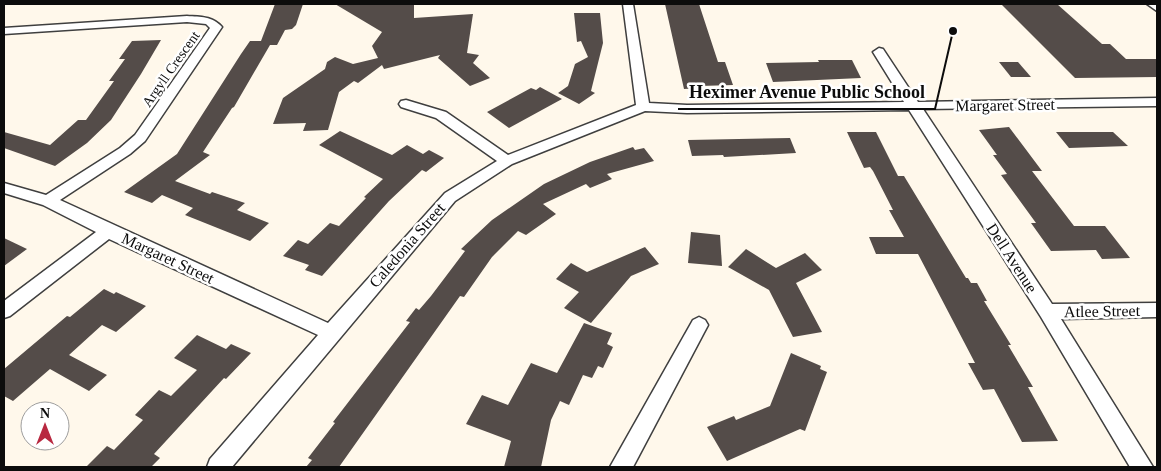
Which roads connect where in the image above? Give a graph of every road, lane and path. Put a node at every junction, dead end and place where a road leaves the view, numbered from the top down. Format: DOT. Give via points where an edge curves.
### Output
graph roads {
  1 [pos="628,4"];
  2 [pos="1152,4"];
  3 [pos="1157,8"];
  4 [pos="4,31"];
  5 [pos="879,52"];
  6 [pos="1157,102"];
  7 [pos="406,104"];
  8 [pos="644,106"];
  9 [pos="915,107"];
  10 [pos="507,161"];
  11 [pos="4,188"];
  12 [pos="48,201"];
  13 [pos="108,231"];
  14 [pos="1157,310"];
  15 [pos="4,311"];
  16 [pos="1047,312"];
  17 [pos="700,325"];
  18 [pos="331,333"];
  19 [pos="218,467"];
  20 [pos="620,467"];
  21 [pos="1142,467"];
  1 -- 8 [label="street"];
  2 -- 3 [label="street"];
  4 -- 12 [label="street, Argyll Crescent" via="188,19 209,21 216,26 140,138"];
  5 -- 9 [label="street, Dell Avenue"];
  6 -- 9 [label="street, Margaret Street"];
  7 -- 10 [label="street" via="441,115"];
  8 -- 9 [label="street, Margaret Street" via="687,109"];
  8 -- 10 [label="street, Caledonia Street"];
  9 -- 16 [label="street, Dell Avenue"];
  10 -- 18 [label="street, Caledonia Street" via="450,197"];
  11 -- 12 [label="street, Margaret Street"];
  12 -- 13 [label="street, Margaret Street"];
  13 -- 15 [label="street"];
  13 -- 18 [label="street, Margaret Street"];
  14 -- 16 [label="street, Atlee Street"];
  16 -- 21 [label="street, Dell Avenue"];
  17 -- 20 [label="street"];
  18 -- 19 [label="street, Caledonia Street"];
}
